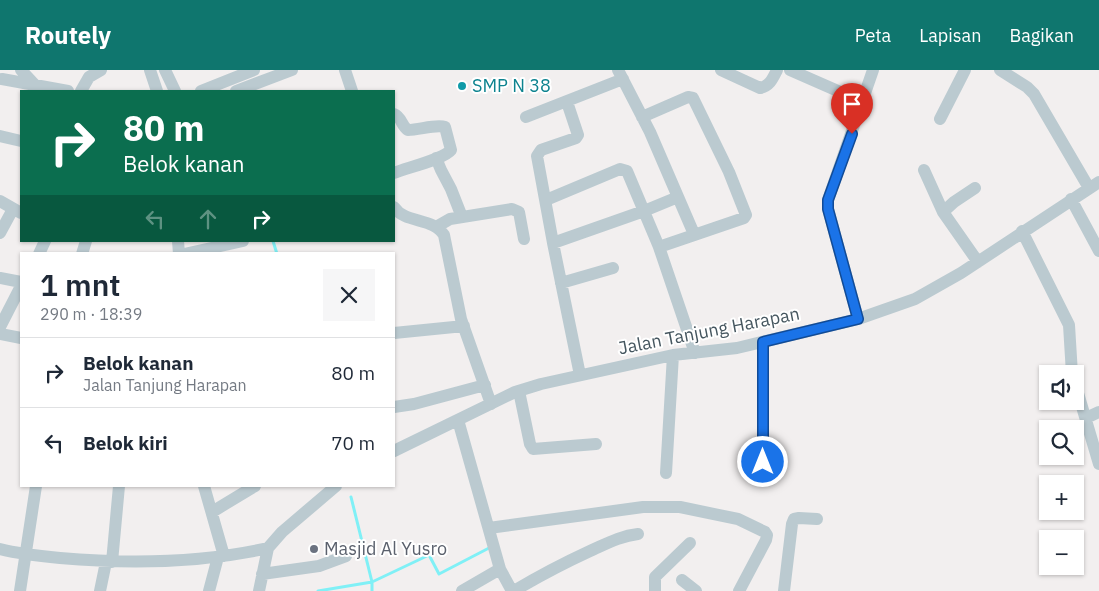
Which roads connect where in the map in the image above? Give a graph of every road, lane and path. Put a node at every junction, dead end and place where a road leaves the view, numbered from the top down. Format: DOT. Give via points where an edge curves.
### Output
graph roads {
  1 [pos="21,70"];
  2 [pos="101,70"];
  3 [pos="150,70"];
  4 [pos="165,70"];
  5 [pos="254,70"];
  6 [pos="292,70"];
  7 [pos="337,70"];
  8 [pos="345,70"];
  9 [pos="721,70"];
  10 [pos="777,70"];
  11 [pos="790,70"];
  12 [pos="873,70"];
  13 [pos="965,70"];
  14 [pos="1000,70"];
  15 [pos="620,75"];
  16 [pos="2,77"];
  17 [pos="36,86"];
  18 [pos="223,87"];
  19 [pos="62,90"];
  20 [pos="82,90"];
  21 [pos="157,90"];
  22 [pos="175,90"];
  23 [pos="206,90"];
  24 [pos="239,90"];
  25 [pos="343,90"];
  26 [pos="352,90"];
  27 [pos="566,102"];
  28 [pos="864,102"];
  29 [pos="395,114"];
  30 [pos="526,117"];
  31 [pos="642,118"];
  32 [pos="940,119"];
  33 [pos="0,136"];
  34 [pos="20,141"];
  35 [pos="436,158"];
  36 [pos="924,170"];
  37 [pos="395,172"];
  38 [pos="1094,185"];
  39 [pos="975,188"];
  40 [pos="678,197"];
  41 [pos="1071,199"];
  42 [pos="546,200"];
  43 [pos="0,201"];
  44 [pos="395,208"];
  45 [pos="17,211"];
  46 [pos="644,211"];
  47 [pos="943,212"];
  48 [pos="462,217"];
  49 [pos="436,226"];
  50 [pos="1022,231"];
  51 [pos="0,233"];
  52 [pos="694,234"];
  53 [pos="524,239"];
  54 [pos="238,242"];
  55 [pos="553,243"];
  56 [pos="659,247"];
  57 [pos="1099,251"];
  58 [pos="193,252"];
  59 [pos="978,262"];
  60 [pos="613,268"];
  61 [pos="0,278"];
  62 [pos="561,283"];
  63 [pos="20,284"];
  64 [pos="20,286"];
  65 [pos="858,319"];
  66 [pos="464,326"];
  67 [pos="0,327"];
  68 [pos="395,333"];
  69 [pos="0,334"];
  70 [pos="20,338"];
  71 [pos="763,342"];
  72 [pos="695,353"];
  73 [pos="673,355"];
  74 [pos="1071,365"];
  75 [pos="580,375"];
  76 [pos="485,385"];
  77 [pos="518,391"];
  78 [pos="491,404"];
  79 [pos="395,407"];
  80 [pos="1083,410"];
  81 [pos="1099,412"];
  82 [pos="1086,418"];
  83 [pos="458,420"];
  84 [pos="596,444"];
  85 [pos="395,451"];
  86 [pos="763,462"];
  87 [pos="1099,464"];
  88 [pos="666,473"];
  89 [pos="36,487"];
  90 [pos="119,487"];
  91 [pos="204,487"];
  92 [pos="253,487"];
  93 [pos="335,487"];
  94 [pos="212,512"];
  95 [pos="817,519"];
  96 [pos="489,528"];
  97 [pos="638,534"];
  98 [pos="690,544"];
  99 [pos="268,548"];
  100 [pos="0,549"];
  101 [pos="27,554"];
  102 [pos="221,556"];
  103 [pos="346,556"];
  104 [pos="109,562"];
  105 [pos="500,569"];
  106 [pos="262,574"];
  107 [pos="682,580"];
  108 [pos="20,591"];
  109 [pos="100,591"];
  110 [pos="209,591"];
  111 [pos="259,591"];
  112 [pos="462,591"];
  113 [pos="513,591"];
  114 [pos="655,591"];
  115 [pos="696,591"];
  116 [pos="739,591"];
  117 [pos="784,591"];
  1 -- 17 [label="street"];
  2 -- 20 [label="street" via="88,77"];
  3 -- 21 [label="street"];
  4 -- 22 [label="street"];
  5 -- 18 [label="street"];
  6 -- 24 [label="street"];
  7 -- 25 [label="street"];
  8 -- 26 [label="street"];
  9 -- 10 [label="street" via="760,88 771,82"];
  11 -- 28 [label="street"];
  12 -- 28 [label="street"];
  13 -- 32 [label="street"];
  14 -- 38 [label="street" via="1034,94"];
  15 -- 27 [label="street"];
  15 -- 31 [label="street"];
  16 -- 17 [label="street"];
  17 -- 19 [label="street"];
  18 -- 23 [label="street"];
  27 -- 30 [label="street"];
  27 -- 42 [label="street" via="578,135 538,153"];
  28 -- 65 [label="street" via="828,200"];
  29 -- 35 [label="street" via="408,130 443,126 447,129 450,150"];
  31 -- 40 [label="street"];
  31 -- 52 [label="street" via="692,97 729,172 745,217"];
  33 -- 34 [label="street"];
  35 -- 37 [label="street"];
  35 -- 48 [label="street"];
  36 -- 47 [label="street"];
  38 -- 41 [label="street, Jalan Tanjung Harapan"];
  39 -- 47 [label="street"];
  40 -- 46 [label="street"];
  40 -- 52 [label="street"];
  41 -- 50 [label="street, Jalan Tanjung Harapan"];
  41 -- 57 [label="street"];
  42 -- 46 [label="street" via="623,169 627,171"];
  42 -- 55 [label="street"];
  43 -- 45 [label="street"];
  44 -- 49 [label="street" via="402,215"];
  45 -- 51 [label="street"];
  46 -- 55 [label="street"];
  46 -- 56 [label="street"];
  47 -- 59 [label="street"];
  48 -- 49 [label="street"];
  48 -- 53 [label="street" via="517,210"];
  49 -- 66 [label="street" via="446,240 454,292"];
  50 -- 59 [label="street, Jalan Tanjung Harapan"];
  50 -- 74 [label="street" via="1069,326"];
  52 -- 56 [label="street"];
  54 -- 58 [label="street"];
  55 -- 62 [label="street"];
  56 -- 72 [label="street"];
  59 -- 65 [label="street, Jalan Tanjung Harapan" via="915,299"];
  60 -- 62 [label="street"];
  61 -- 63 [label="street"];
  62 -- 75 [label="street"];
  64 -- 67 [label="street"];
  65 -- 71 [label="street, Jalan Tanjung Harapan"];
  66 -- 68 [label="street"];
  66 -- 76 [label="street"];
  69 -- 70 [label="street"];
  71 -- 72 [label="street, Jalan Tanjung Harapan"];
  71 -- 86 [label="street"];
  72 -- 73 [label="street, Jalan Tanjung Harapan"];
  73 -- 75 [label="street, Jalan Tanjung Harapan"];
  73 -- 88 [label="street"];
  75 -- 77 [label="street, Jalan Tanjung Harapan"];
  76 -- 78 [label="street"];
  76 -- 79 [label="street"];
  77 -- 78 [label="street, Jalan Tanjung Harapan"];
  77 -- 84 [label="street" via="533,449"];
  78 -- 83 [label="street, Jalan Tanjung Harapan"];
  80 -- 82 [label="street"];
  81 -- 82 [label="street"];
  82 -- 87 [label="street"];
  83 -- 85 [label="street, Jalan Tanjung Harapan"];
  83 -- 96 [label="street"];
  89 -- 101 [label="street"];
  90 -- 104 [label="street"];
  91 -- 94 [label="street"];
  92 -- 94 [label="street"];
  93 -- 99 [label="street"];
  94 -- 102 [label="street"];
  95 -- 117 [label="street" via="799,518 792,524"];
  96 -- 105 [label="street"];
  96 -- 116 [label="street" via="643,507 680,507 738,519 767,535"];
  97 -- 113 [label="street" via="624,536 575,558"];
  98 -- 114 [label="street" via="655,577"];
  99 -- 102 [label="street"];
  99 -- 106 [label="street"];
  100 -- 101 [label="street"];
  101 -- 104 [label="street"];
  101 -- 108 [label="street"];
  102 -- 104 [label="street"];
  102 -- 110 [label="street"];
  103 -- 106 [label="street" via="319,566"];
  104 -- 109 [label="street"];
  105 -- 112 [label="street"];
  105 -- 113 [label="street"];
  106 -- 111 [label="street"];
  107 -- 115 [label="street"];
}
